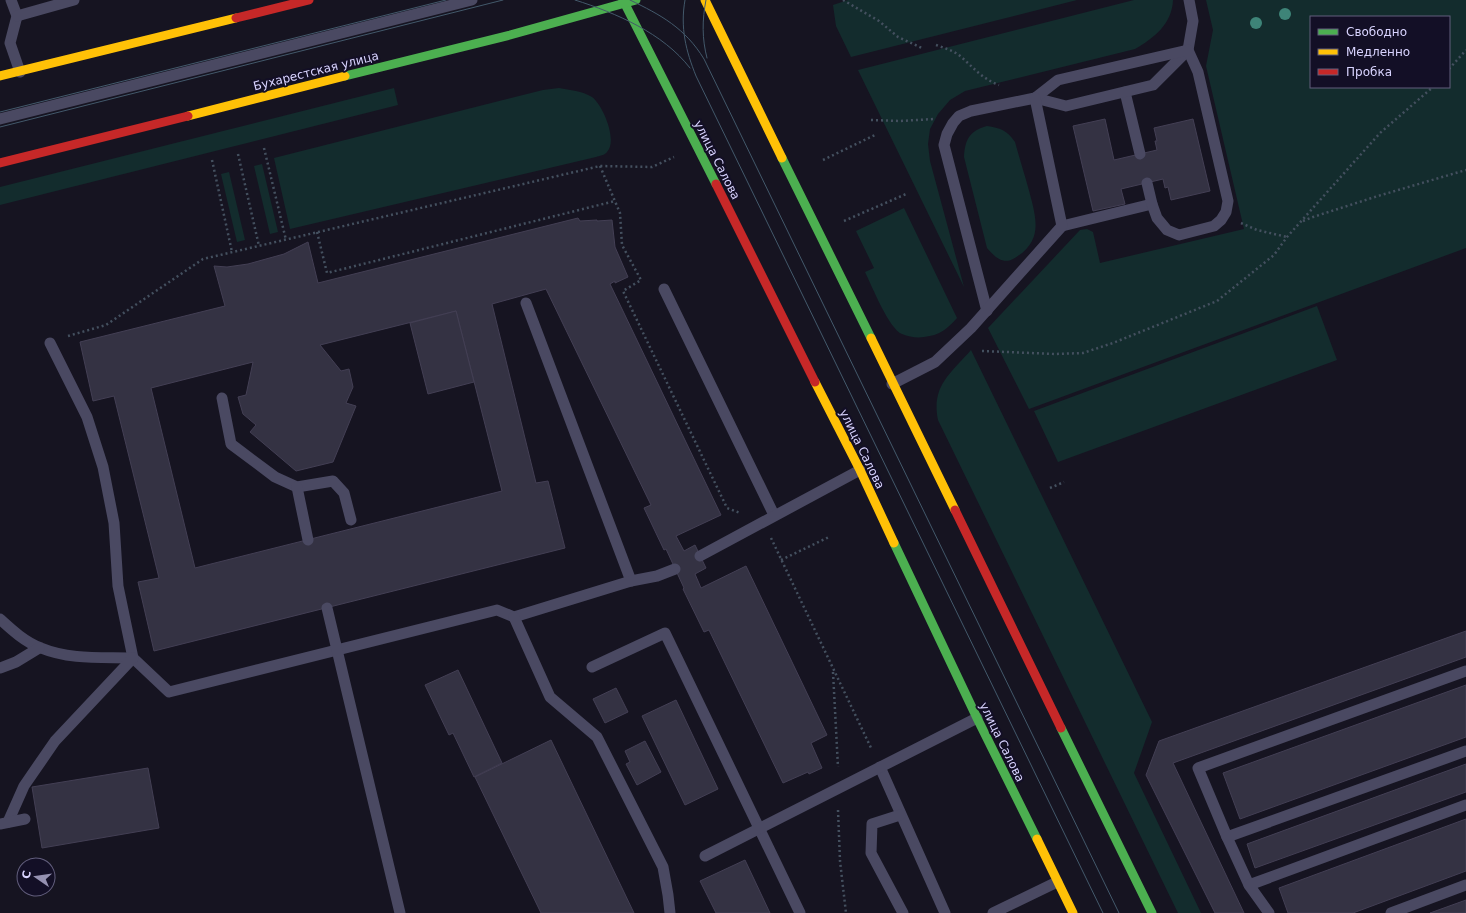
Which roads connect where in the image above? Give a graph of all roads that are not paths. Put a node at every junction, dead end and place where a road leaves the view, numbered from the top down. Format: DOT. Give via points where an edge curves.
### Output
graph roads {
  1 [pos="11,0"];
  2 [pos="74,0"];
  3 [pos="308,0"];
  4 [pos="472,0"];
  5 [pos="636,0"];
  6 [pos="705,0"];
  7 [pos="1189,0"];
  8 [pos="625,1"];
  9 [pos="17,16"];
  10 [pos="1188,50"];
  11 [pos="20,72"];
  12 [pos="0,76"];
  13 [pos="1125,92"];
  14 [pos="1035,98"];
  15 [pos="0,119"];
  16 [pos="1140,154"];
  17 [pos="0,163"];
  18 [pos="1147,183"];
  19 [pos="1152,204"];
  20 [pos="1062,226"];
  21 [pos="664,289"];
  22 [pos="526,303"];
  23 [pos="987,310"];
  24 [pos="50,343"];
  25 [pos="892,384"];
  26 [pos="222,398"];
  27 [pos="860,470"];
  28 [pos="297,487"];
  29 [pos="774,516"];
  30 [pos="351,520"];
  31 [pos="308,540"];
  32 [pos="700,556"];
  33 [pos="675,569"];
  34 [pos="631,581"];
  35 [pos="327,608"];
  36 [pos="514,617"];
  37 [pos="0,620"];
  38 [pos="39,648"];
  39 [pos="336,650"];
  40 [pos="133,658"];
  41 [pos="592,667"];
  42 [pos="0,668"];
  43 [pos="1466,670"];
  44 [pos="977,718"];
  45 [pos="1466,751"];
  46 [pos="880,767"];
  47 [pos="1466,805"];
  48 [pos="900,815"];
  49 [pos="25,819"];
  50 [pos="4,823"];
  51 [pos="760,828"];
  52 [pos="1227,837"];
  53 [pos="705,856"];
  54 [pos="1057,882"];
  55 [pos="1466,885"];
  56 [pos="1249,886"];
  57 [pos="400,913"];
  58 [pos="670,913"];
  59 [pos="800,913"];
  60 [pos="903,913"];
  61 [pos="945,913"];
  62 [pos="994,913"];
  63 [pos="1073,913"];
  64 [pos="1152,913"];
  65 [pos="1269,913"];
  66 [pos="1391,913"];
  1 -- 9 [label="lane"];
  2 -- 9 [label="lane"];
  3 -- 11 [label="main road"];
  4 -- 15 [label="lane"];
  5 -- 8 [label="main road, Бухарестская улица"];
  6 -- 25 [label="main road"];
  7 -- 10 [label="lane" via="1193,21"];
  8 -- 17 [label="main road, Бухарестская улица" via="510,35"];
  8 -- 27 [label="main road, улица Салова"];
  9 -- 11 [label="lane" via="10,43"];
  10 -- 13 [label="lane" via="1153,85"];
  10 -- 14 [label="lane" via="1058,80"];
  10 -- 19 [label="lane" via="1198,72 1228,201 1226,212 1214,226 1179,235 1166,230 1157,218"];
  11 -- 12 [label="main road"];
  13 -- 14 [label="lane" via="1066,106"];
  13 -- 16 [label="lane"];
  14 -- 20 [label="lane"];
  14 -- 23 [label="lane" via="971,111 959,116 953,123 944,145"];
  18 -- 19 [label="lane"];
  19 -- 20 [label="lane"];
  20 -- 23 [label="lane"];
  21 -- 29 [label="lane"];
  22 -- 34 [label="lane"];
  23 -- 25 [label="lane" via="935,362"];
  24 -- 40 [label="lane" via="87,417 103,467 114,523 118,586"];
  25 -- 64 [label="main road"];
  26 -- 28 [label="lane" via="231,444 275,477"];
  27 -- 29 [label="lane"];
  27 -- 44 [label="main road, улица Салова"];
  28 -- 30 [label="lane" via="333,481 344,493"];
  28 -- 31 [label="lane"];
  29 -- 32 [label="lane"];
  33 -- 34 [label="lane" via="657,576"];
  34 -- 36 [label="lane"];
  35 -- 39 [label="lane"];
  36 -- 39 [label="lane" via="497,610"];
  36 -- 58 [label="lane" via="550,697 597,736 663,868"];
  37 -- 38 [label="lane" via="13,632"];
  38 -- 40 [label="lane" via="86,657"];
  38 -- 42 [label="lane"];
  39 -- 40 [label="lane" via="169,692"];
  39 -- 57 [label="lane"];
  40 -- 50 [label="lane" via="55,741 24,786"];
  41 -- 51 [label="lane" via="665,634"];
  43 -- 52 [label="lane" via="1198,768"];
  44 -- 46 [label="lane"];
  44 -- 54 [label="main road, улица Салова"];
  45 -- 52 [label="lane"];
  46 -- 48 [label="lane"];
  46 -- 51 [label="lane"];
  47 -- 56 [label="lane"];
  48 -- 60 [label="lane" via="872,824 871,853"];
  48 -- 61 [label="lane"];
  49 -- 50 [label="lane"];
  51 -- 53 [label="lane"];
  51 -- 59 [label="lane"];
  52 -- 56 [label="lane"];
  54 -- 62 [label="lane"];
  54 -- 63 [label="main road, улица Салова"];
  55 -- 66 [label="lane"];
  56 -- 65 [label="lane"];
}
